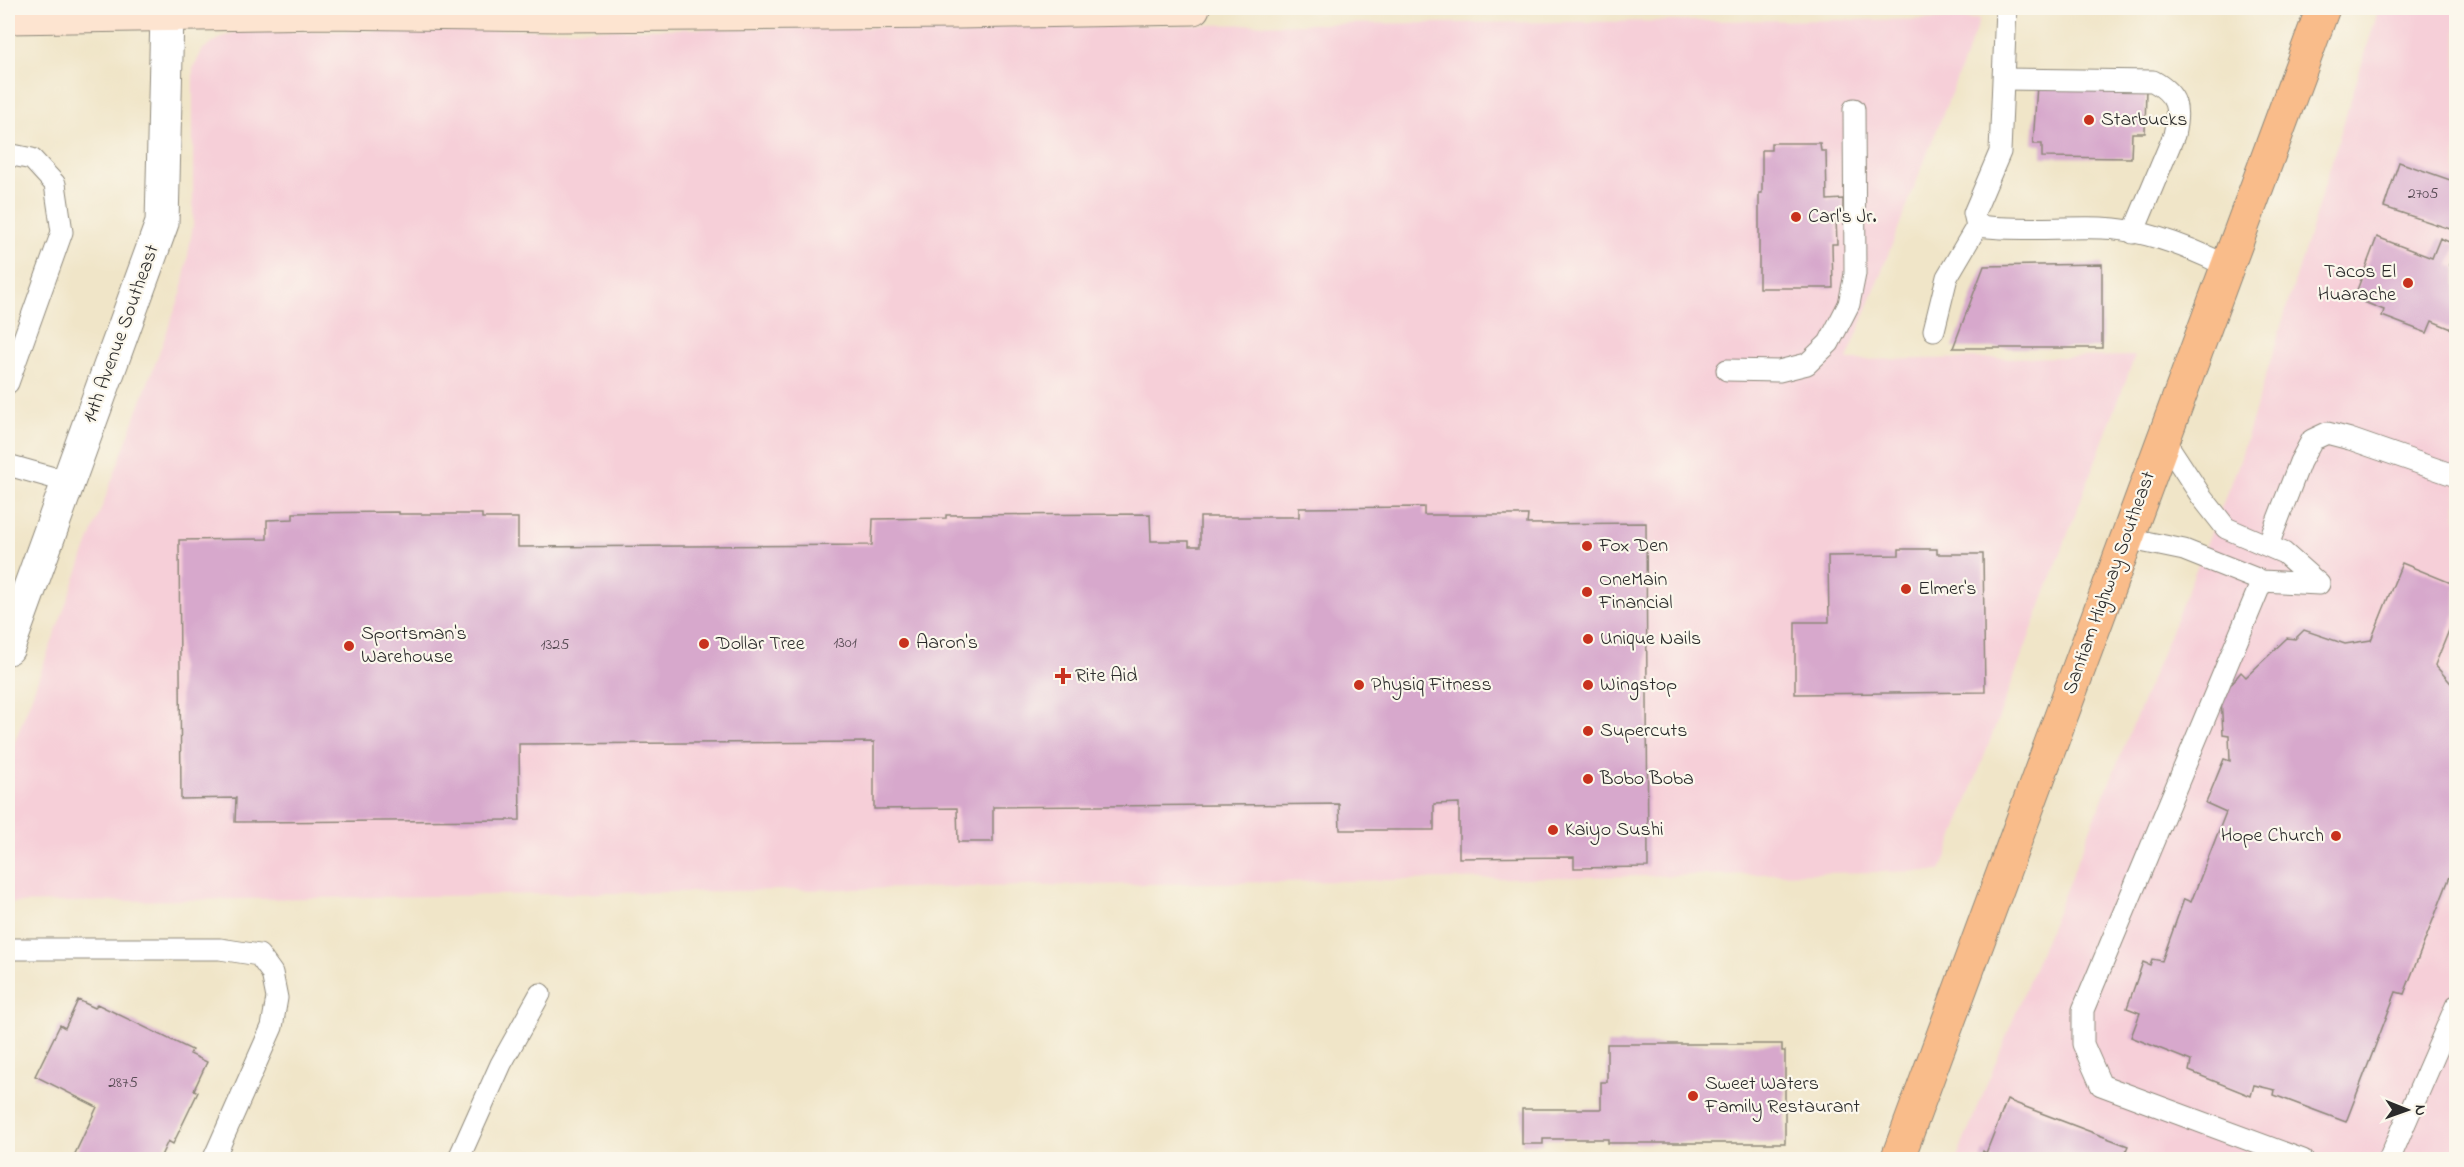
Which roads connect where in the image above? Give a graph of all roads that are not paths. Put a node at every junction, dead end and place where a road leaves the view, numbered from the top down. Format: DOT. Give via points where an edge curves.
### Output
graph roads {
  1 [pos="1193,8"];
  2 [pos="2006,8"];
  3 [pos="2323,8"];
  4 [pos="167,11"];
  5 [pos="566,11"];
  6 [pos="8,16"];
  7 [pos="2004,79"];
  8 [pos="1854,109"];
  9 [pos="8,154"];
  10 [pos="1977,226"];
  11 [pos="2133,233"];
  12 [pos="2227,266"];
  13 [pos="1934,330"];
  14 [pos="1727,370"];
  15 [pos="8,383"];
  16 [pos="2163,438"];
  17 [pos="8,465"];
  18 [pos="2457,476"];
  19 [pos="68,482"];
  20 [pos="2126,538"];
  21 [pos="2268,545"];
  22 [pos="2262,581"];
  23 [pos="8,648"];
  24 [pos="8,949"];
  25 [pos="540,994"];
  26 [pos="2457,1006"];
  27 [pos="213,1160"];
  28 [pos="458,1160"];
  29 [pos="1897,1160"];
  30 [pos="2303,1160"];
  31 [pos="2389,1160"];
  1 -- 5 [label="main road"];
  2 -- 7 [label="lane"];
  3 -- 12 [label="main road, Santiam Highway Southeast"];
  4 -- 5 [label="main road"];
  4 -- 6 [label="main road"];
  4 -- 19 [label="street, 14th Avenue Southeast" via="162,223"];
  7 -- 10 [label="lane" via="2000,152 1974,213"];
  7 -- 11 [label="lane" via="2153,81 2167,88 2176,102 2174,135"];
  8 -- 14 [label="lane" via="1855,274 1849,304 1829,343 1807,364 1779,370"];
  9 -- 15 [label="lane" via="32,159 55,184 62,232"];
  10 -- 11 [label="lane" via="2103,228"];
  10 -- 13 [label="lane" via="1947,277"];
  11 -- 12 [label="lane" via="2194,249"];
  12 -- 16 [label="main road, Santiam Highway Southeast"];
  16 -- 20 [label="main road, Santiam Highway Southeast"];
  16 -- 21 [label="lane" via="2226,528"];
  17 -- 19 [label="lane"];
  18 -- 21 [label="lane" via="2327,433 2312,440 2300,462"];
  19 -- 23 [label="street, 14th Avenue Southeast"];
  20 -- 22 [label="lane" via="2184,550"];
  20 -- 29 [label="main road, Santiam Highway Southeast"];
  21 -- 22 [label="lane" via="2284,553 2319,584"];
  22 -- 30 [label="lane" via="2083,1010 2083,1044 2101,1085"];
  24 -- 27 [label="lane" via="220,949 259,955 272,973 277,998 272,1027"];
  25 -- 28 [label="lane" via="501,1064"];
  26 -- 31 [label="lane"];
}
